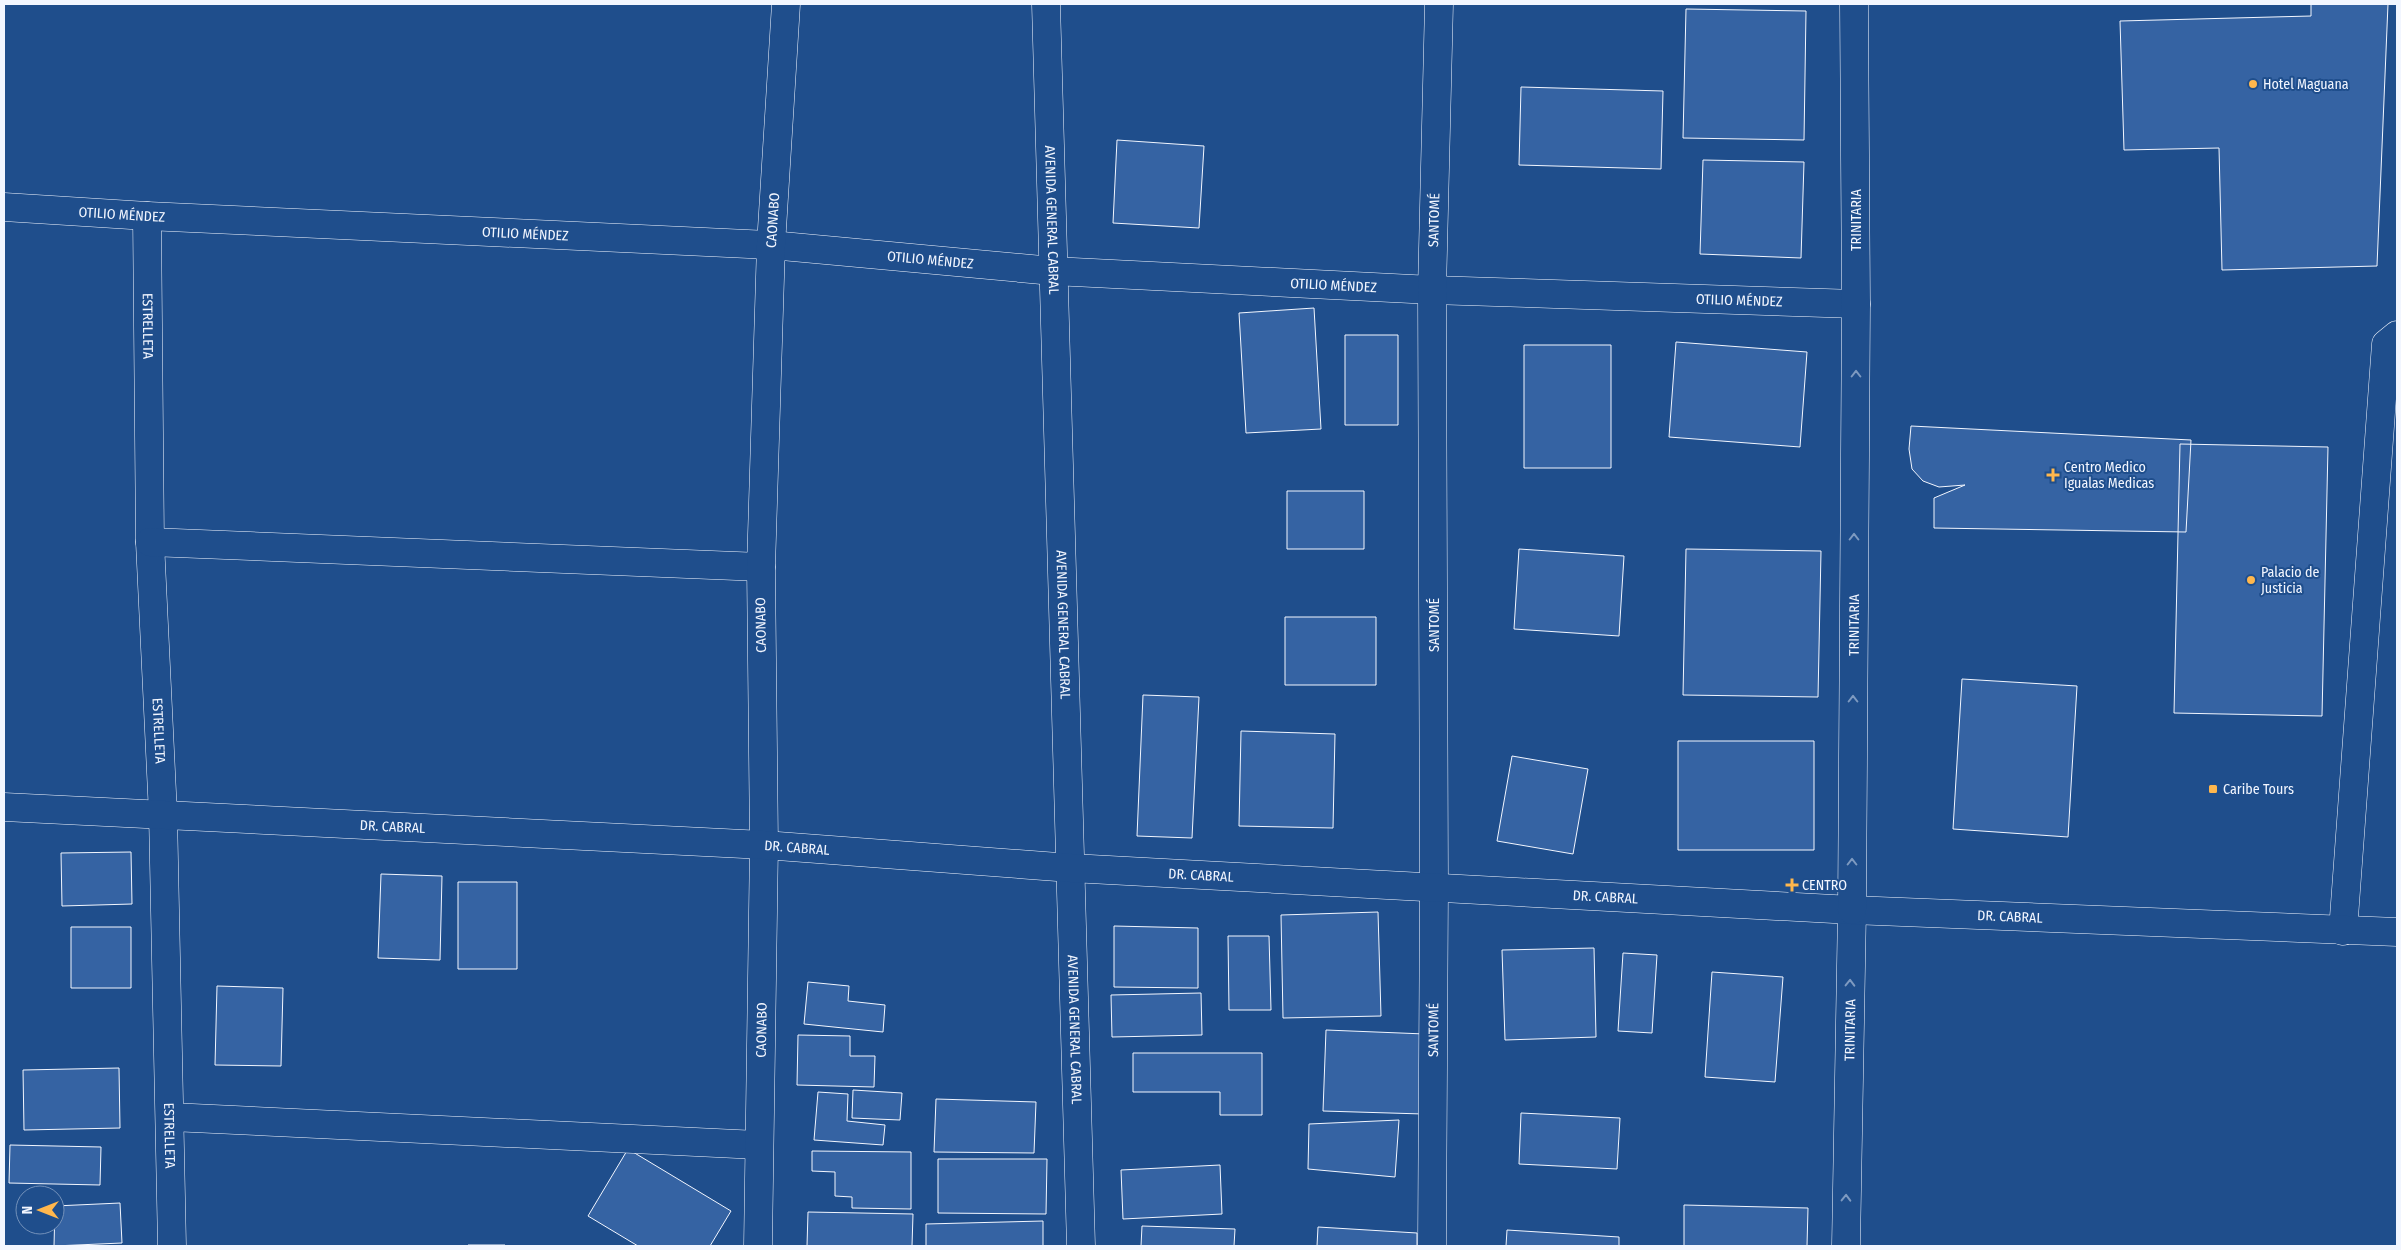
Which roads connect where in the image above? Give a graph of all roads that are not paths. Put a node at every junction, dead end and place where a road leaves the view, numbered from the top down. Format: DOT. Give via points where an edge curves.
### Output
graph roads {
  1 [pos="786,4"];
  2 [pos="1046,4"];
  3 [pos="1439,4"];
  4 [pos="1854,4"];
  5 [pos="4,207"];
  6 [pos="147,216"];
  7 [pos="771,245"];
  8 [pos="1052,271"];
  9 [pos="1432,290"];
  10 [pos="1856,304"];
  11 [pos="2397,335"];
  12 [pos="150,542"];
  13 [pos="761,567"];
  14 [pos="4,807"];
  15 [pos="163,814"];
  16 [pos="764,845"];
  17 [pos="1071,868"];
  18 [pos="1434,886"];
  19 [pos="1852,910"];
  20 [pos="2343,931"];
  21 [pos="2397,932"];
  22 [pos="171,1117"];
  23 [pos="758,1145"];
  24 [pos="172,1246"];
  25 [pos="758,1246"];
  26 [pos="1081,1246"];
  27 [pos="1432,1246"];
  28 [pos="1846,1246"];
  1 -- 7 [label="street, CAONABO"];
  2 -- 8 [label="street, AVENIDA GENERAL CABRAL"];
  3 -- 9 [label="street, SANTOMÉ"];
  4 -- 10 [label="street, TRINITARIA"];
  5 -- 6 [label="street, OTILIO MÉNDEZ"];
  6 -- 7 [label="street, OTILIO MÉNDEZ"];
  6 -- 12 [label="street, ESTRELLETA"];
  7 -- 8 [label="street, OTILIO MÉNDEZ"];
  7 -- 13 [label="street, CAONABO"];
  8 -- 9 [label="street, OTILIO MÉNDEZ"];
  8 -- 17 [label="street, AVENIDA GENERAL CABRAL"];
  9 -- 10 [label="street, OTILIO MÉNDEZ"];
  9 -- 18 [label="street, SANTOMÉ"];
  19 -- 10 [label="street, TRINITARIA, one-way"];
  11 -- 20 [label="street" via="2386,344"];
  12 -- 13 [label="street"];
  12 -- 15 [label="street, ESTRELLETA"];
  13 -- 16 [label="street, CAONABO"];
  14 -- 15 [label="street, DR. CABRAL"];
  15 -- 16 [label="street, DR. CABRAL"];
  15 -- 22 [label="street, ESTRELLETA"];
  16 -- 17 [label="street, DR. CABRAL"];
  16 -- 23 [label="street, CAONABO"];
  17 -- 18 [label="street, DR. CABRAL"];
  17 -- 26 [label="street, AVENIDA GENERAL CABRAL"];
  18 -- 19 [label="street, DR. CABRAL"];
  18 -- 27 [label="street, SANTOMÉ"];
  19 -- 20 [label="street, DR. CABRAL"];
  28 -- 19 [label="street, TRINITARIA, one-way"];
  20 -- 21 [label="street, DR. CABRAL"];
  22 -- 23 [label="street"];
  22 -- 24 [label="street, ESTRELLETA"];
  23 -- 25 [label="street, CAONABO"];
}
